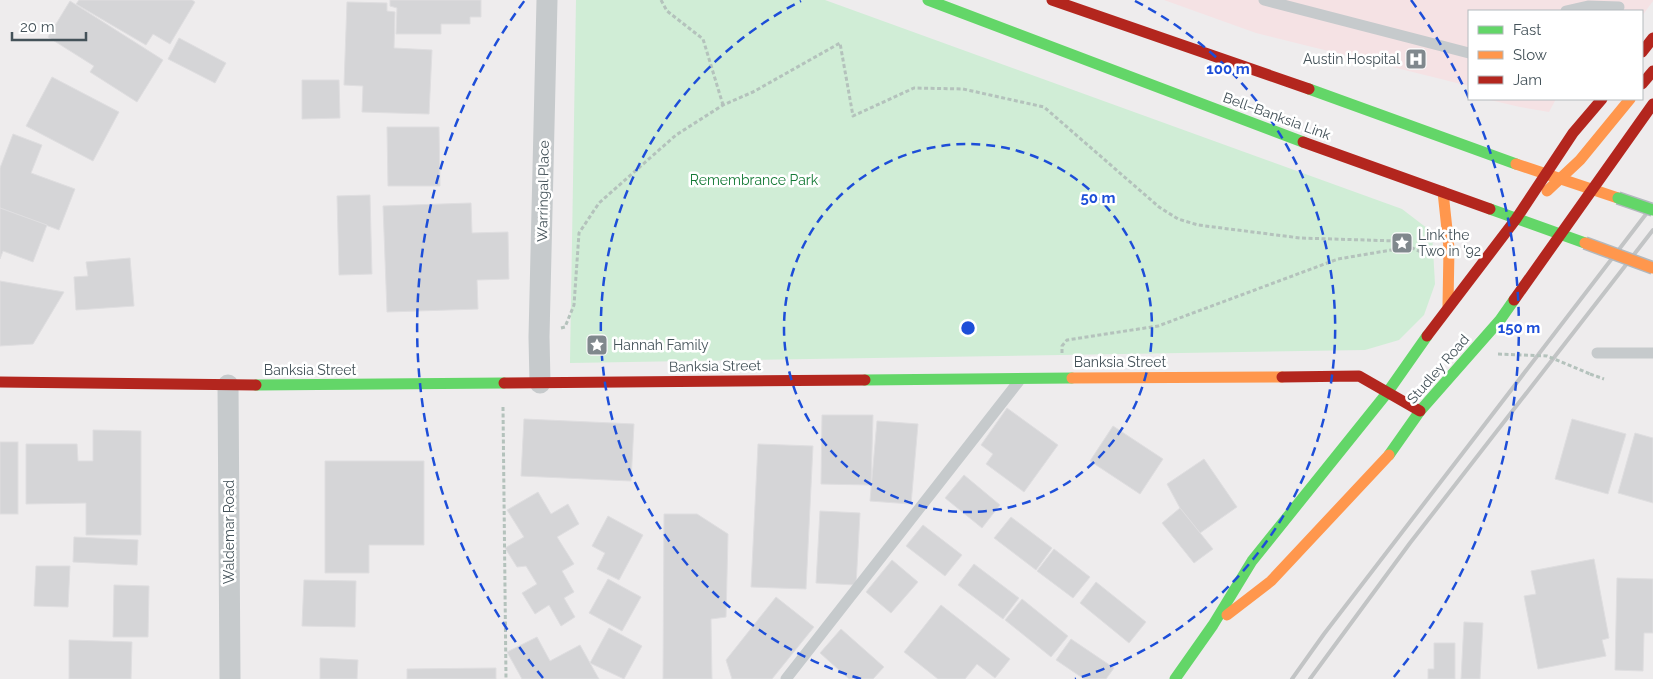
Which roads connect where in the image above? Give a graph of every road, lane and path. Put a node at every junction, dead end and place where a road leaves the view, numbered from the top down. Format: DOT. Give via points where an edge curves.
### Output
graph roads {
  1 [pos="547,0"];
  2 [pos="661,0"];
  3 [pos="928,0"];
  4 [pos="1052,0"];
  5 [pos="1264,0"];
  6 [pos="1588,6"];
  7 [pos="1617,7"];
  8 [pos="1572,8"];
  9 [pos="1653,38"];
  10 [pos="1643,51"];
  11 [pos="1468,53"];
  12 [pos="1653,71"];
  13 [pos="1643,83"];
  14 [pos="1601,100"];
  15 [pos="1629,100"];
  16 [pos="1653,104"];
  17 [pos="723,105"];
  18 [pos="1546,174"];
  19 [pos="1560,180"];
  20 [pos="1591,190"];
  21 [pos="1442,192"];
  22 [pos="1653,210"];
  23 [pos="1516,219"];
  24 [pos="1560,235"];
  25 [pos="1410,247"];
  26 [pos="1449,248"];
  27 [pos="1653,268"];
  28 [pos="1448,306"];
  29 [pos="539,337"];
  30 [pos="1598,353"];
  31 [pos="1653,353"];
  32 [pos="1498,354"];
  33 [pos="1022,378"];
  34 [pos="1061,378"];
  35 [pos="1604,379"];
  36 [pos="0,382"];
  37 [pos="503,383"];
  38 [pos="540,383"];
  39 [pos="228,385"];
  40 [pos="1388,393"];
  41 [pos="1420,411"];
  42 [pos="1213,625"];
  43 [pos="230,679"];
  44 [pos="506,679"];
  45 [pos="786,679"];
  46 [pos="1175,679"];
  1 -- 29 [label="street, Warringal Place"];
  2 -- 17 [label="path" via="667,11 703,40"];
  3 -- 21 [label="main road, Bell–Banksia Link"];
  4 -- 18 [label="main road"];
  5 -- 11 [label="lane"];
  6 -- 7 [label="lane"];
  6 -- 8 [label="lane"];
  9 -- 10 [label="main road"];
  12 -- 13 [label="main road"];
  14 -- 18 [label="main road, Studley Road" via="1573,132"];
  15 -- 19 [label="main road"];
  16 -- 20 [label="main road, Studley Road"];
  17 -- 25 [label="path" via="753,92 840,43 853,116 914,88 963,89 1044,107 1159,207 1178,218 1207,226 1300,238 1397,241"];
  17 -- 29 [label="path" via="676,135 599,203 579,233 574,306 565,327"];
  18 -- 19 [label="main road"];
  18 -- 23 [label="main road, Studley Road"];
  19 -- 20 [label="main road"];
  19 -- 23 [label="main road"];
  20 -- 22 [label="main road, bridge"];
  20 -- 24 [label="main road, Studley Road"];
  21 -- 23 [label="main road, Bell–Banksia Link"];
  21 -- 26 [label="main road"];
  23 -- 24 [label="main road, Bell–Banksia Link"];
  23 -- 28 [label="main road, Studley Road"];
  24 -- 27 [label="main road, bridge"];
  24 -- 41 [label="main road, Studley Road" via="1500,320"];
  25 -- 26 [label="path" via="1426,254"];
  25 -- 34 [label="path" via="1338,259 1158,326 1068,340 1062,346"];
  26 -- 28 [label="main road"];
  28 -- 40 [label="main road, Studley Road"];
  29 -- 38 [label="street, Warringal Place"];
  30 -- 31 [label="lane"];
  32 -- 35 [label="path, bridge" via="1547,356"];
  33 -- 34 [label="main road, Banksia Street"];
  33 -- 38 [label="main road, Banksia Street"];
  33 -- 45 [label="lane"];
  34 -- 40 [label="main road, Banksia Street" via="1359,376"];
  36 -- 39 [label="main road, Banksia Street"];
  37 -- 38 [label="main road, Banksia Street"];
  37 -- 39 [label="main road, Banksia Street"];
  37 -- 44 [label="path"];
  39 -- 43 [label="street, Waldemar Road"];
  40 -- 41 [label="main road, Banksia Street"];
  40 -- 42 [label="main road, Studley Road" via="1252,561"];
  41 -- 42 [label="main road, Studley Road" via="1382,463 1271,581"];
  42 -- 46 [label="main road, Studley Road"];
}
